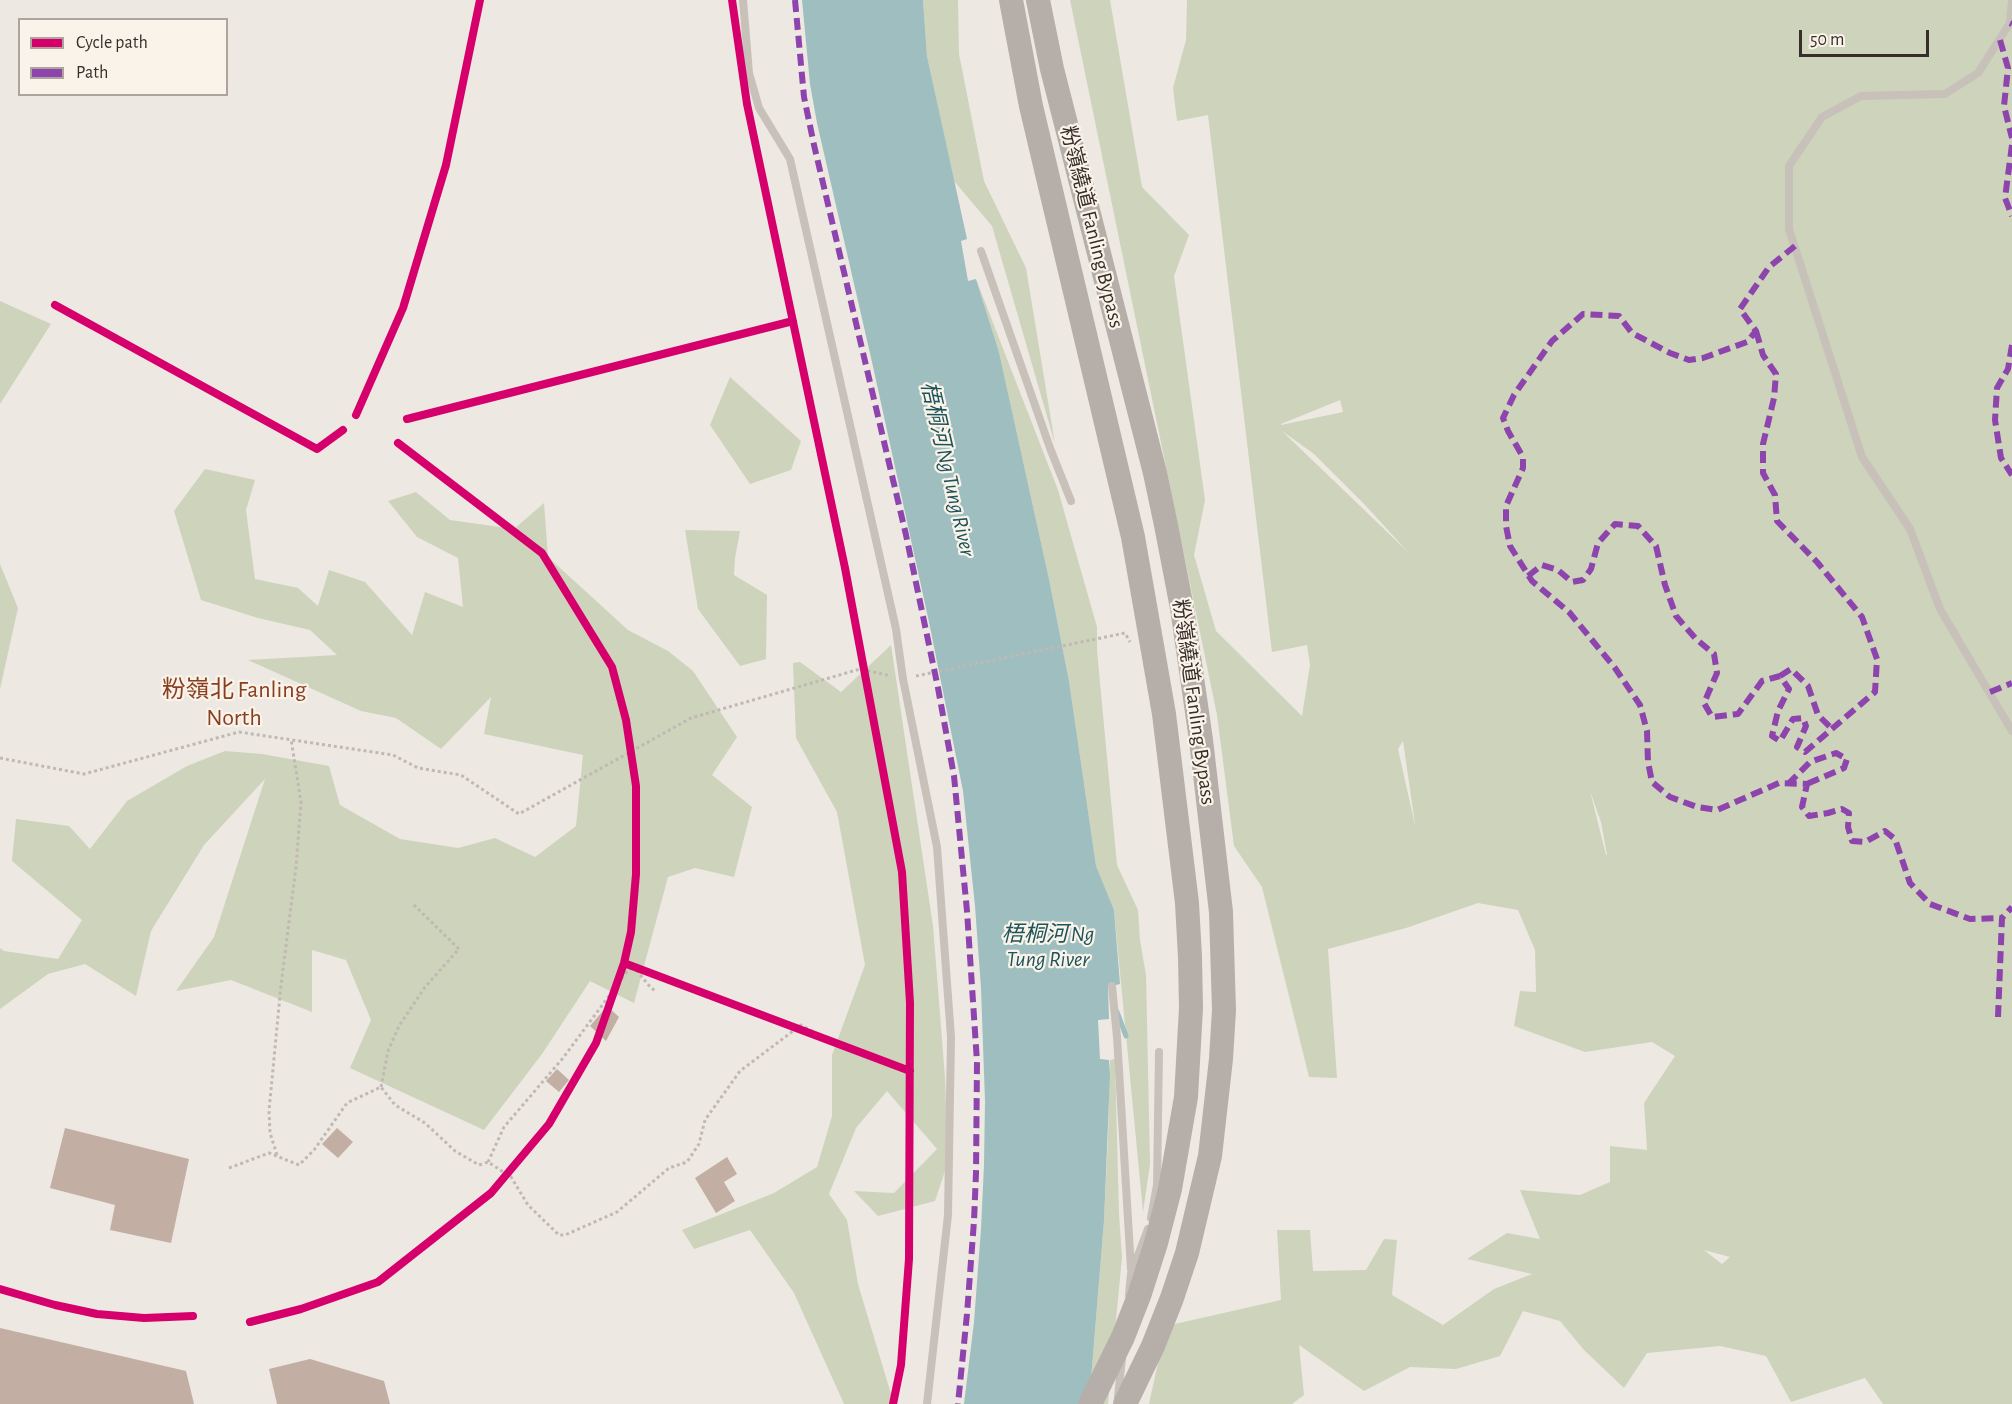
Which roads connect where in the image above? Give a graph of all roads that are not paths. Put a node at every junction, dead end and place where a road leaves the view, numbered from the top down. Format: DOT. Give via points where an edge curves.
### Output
graph roads {
  1 [pos="743,0"];
  2 [pos="1011,0"];
  3 [pos="1038,0"];
  4 [pos="2012,0"];
  5 [pos="981,251"];
  6 [pos="1071,501"];
  7 [pos="2012,730"];
  8 [pos="1112,986"];
  9 [pos="1159,1052"];
  10 [pos="1131,1274"];
  11 [pos="927,1404"];
  12 [pos="1090,1404"];
  13 [pos="1118,1404"];
  14 [pos="1125,1404"];
  1 -- 11 [label="lane" via="749,73 759,108 790,159 907,678 937,847 951,1037 948,1215"];
  2 -- 12 [label="main road, 粉嶺繞道 Fanling Bypass" via="1020,54 1135,549 1164,714 1191,957 1186,1097 1170,1189 1139,1296"];
  3 -- 14 [label="main road, 粉嶺繞道 Fanling Bypass" via="1166,525 1201,740 1222,932 1224,1010 1217,1108 1208,1165 1172,1298"];
  4 -- 7 [label="lane" via="2010,23 1978,73 1945,94 1861,96 1822,117 1789,166 1789,229 1862,457 1910,530 1940,609"];
  5 -- 6 [label="lane"];
  8 -- 10 [label="lane"];
  9 -- 10 [label="lane" via="1157,1185 1150,1225"];
  10 -- 13 [label="lane"];
}
